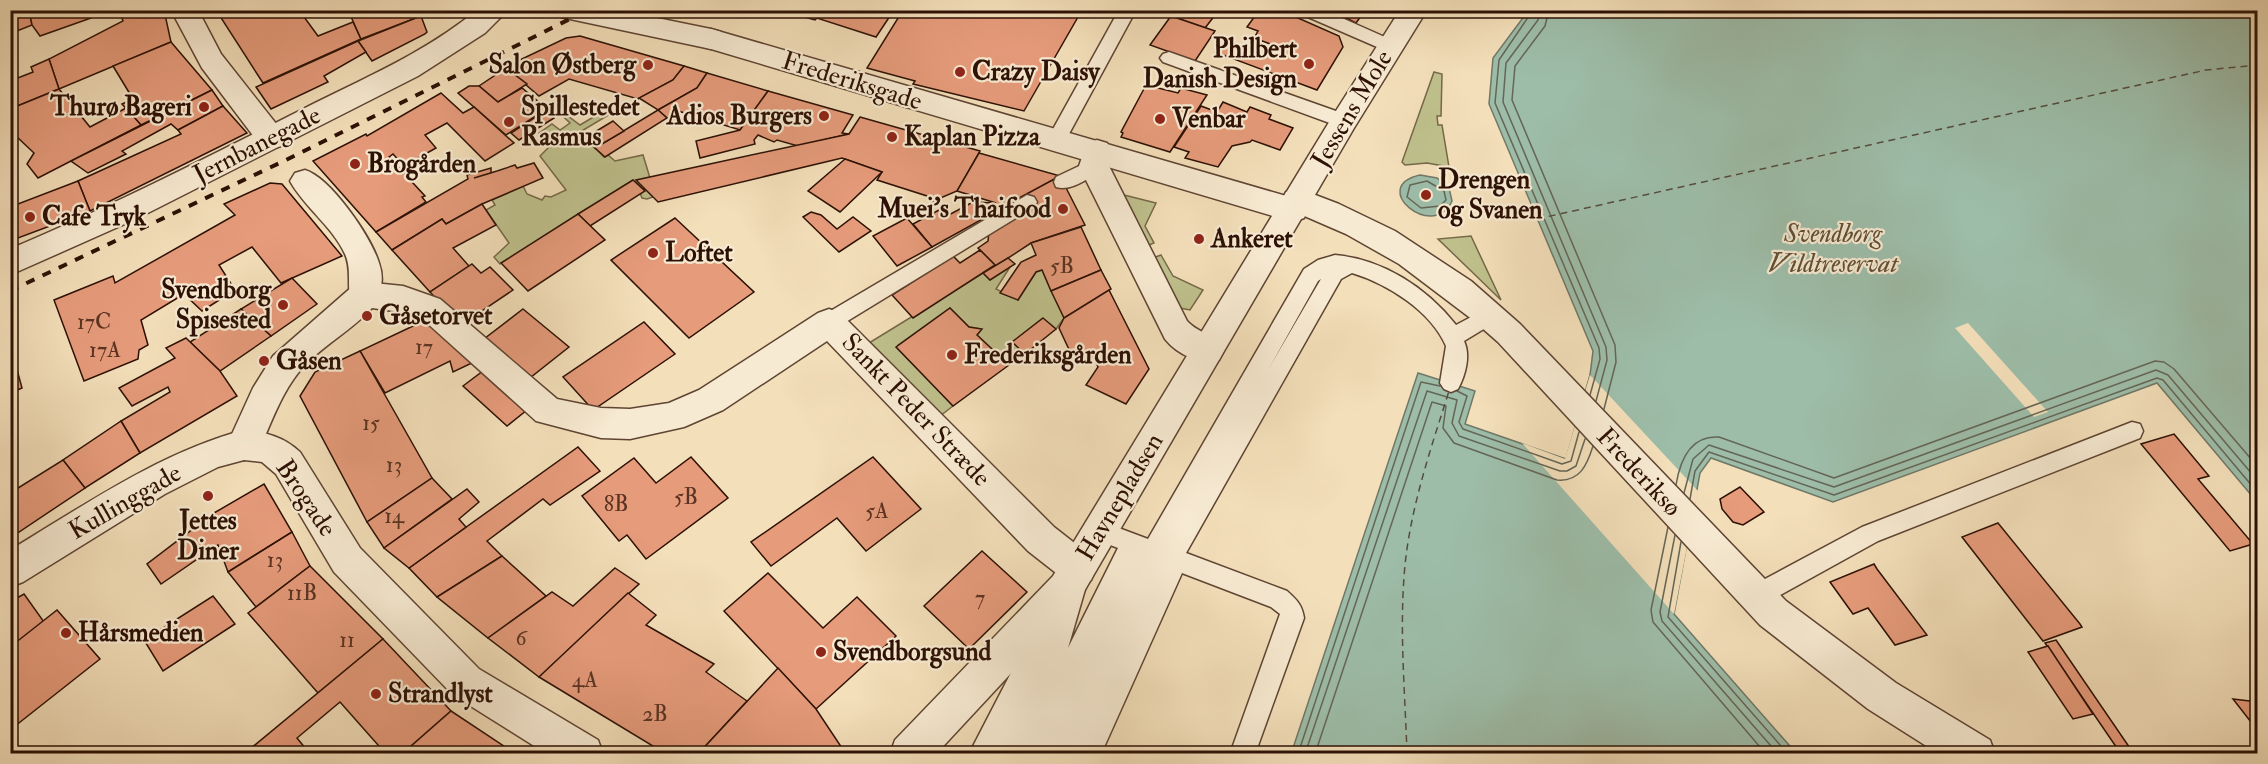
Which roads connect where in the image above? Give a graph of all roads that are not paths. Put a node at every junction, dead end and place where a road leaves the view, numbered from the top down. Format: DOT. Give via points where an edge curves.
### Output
graph roads {
  1 [pos="184,10"];
  2 [pos="495,10"];
  3 [pos="570,10"];
  4 [pos="1128,10"];
  5 [pos="1307,10"];
  6 [pos="1414,10"];
  7 [pos="600,14"];
  8 [pos="1390,46"];
  9 [pos="1169,58"];
  10 [pos="1344,121"];
  11 [pos="271,138"];
  12 [pos="1056,140"];
  13 [pos="1095,158"];
  14 [pos="305,181"];
  15 [pos="1063,182"];
  16 [pos="1027,202"];
  17 [pos="1295,205"];
  18 [pos="10,263"];
  19 [pos="364,295"];
  20 [pos="1490,315"];
  21 [pos="829,321"];
  22 [pos="1453,338"];
  23 [pos="1208,350"];
  24 [pos="1451,383"];
  25 [pos="2132,431"];
  26 [pos="244,446"];
  27 [pos="1100,531"];
  28 [pos="1157,553"];
  29 [pos="1078,568"];
  30 [pos="10,570"];
  31 [pos="1756,596"];
  32 [pos="584,753"];
  33 [pos="909,753"];
  34 [pos="981,753"];
  35 [pos="1006,753"];
  36 [pos="1028,753"];
  37 [pos="1047,753"];
  38 [pos="1068,753"];
  39 [pos="1088,753"];
  40 [pos="1242,753"];
  41 [pos="1976,753"];
  1 -- 11 [label="street" via="208,54"];
  2 -- 11 [label="street, Jernbanegade" via="438,51"];
  3 -- 7 [label="street, Frederiksgade"];
  4 -- 12 [label="lane"];
  5 -- 8 [label="lane"];
  6 -- 8 [label="street, Jessens Mole"];
  7 -- 12 [label="street, Frederiksgade" via="711,39"];
  8 -- 10 [label="street, Jessens Mole"];
  9 -- 10 [label="lane"];
  10 -- 17 [label="street, Jessens Mole"];
  11 -- 18 [label="street, Jernbanegade" via="127,211"];
  12 -- 13 [label="street, Frederiksgade"];
  13 -- 15 [label="lane"];
  13 -- 17 [label="street, Frederiksgade"];
  13 -- 23 [label="street" via="1176,330"];
  14 -- 19 [label="street" via="363,255 368,275"];
  16 -- 21 [label="lane"];
  17 -- 20 [label="street, Frederiksø" via="1341,217 1386,239 1447,278"];
  17 -- 23 [label="street, Havnepladsen"];
  19 -- 21 [label="street, Sankt Peder Stræde" via="396,296 429,308 548,411 601,423 630,424 672,417 711,400"];
  19 -- 26 [label="street, Brogade" via="285,365"];
  20 -- 22 [label="lane"];
  20 -- 31 [label="street, Frederiksø"];
  21 -- 29 [label="street, Sankt Peder Stræde" via="1041,539"];
  22 -- 24 [label="lane" via="1456,358"];
  22 -- 28 [label="lane" via="1433,314 1378,273 1353,264 1334,273"];
  23 -- 27 [label="street, Havnepladsen"];
  25 -- 31 [label="lane" via="1870,534"];
  26 -- 30 [label="street, Kullinggade" via="211,454 180,469"];
  26 -- 32 [label="street, Brogade" via="277,452 288,463 347,560 466,682"];
  27 -- 28 [label="lane"];
  27 -- 29 [label="street, Havnepladsen"];
  28 -- 36 [label="lane"];
  28 -- 37 [label="lane"];
  28 -- 38 [label="lane"];
  28 -- 39 [label="lane"];
  28 -- 40 [label="lane" via="1279,599 1292,609"];
  29 -- 33 [label="street, Havnepladsen" via="1050,608"];
  29 -- 34 [label="lane"];
  29 -- 35 [label="lane" via="1054,654"];
  31 -- 41 [label="street, Frederiksø" via="1846,671 1913,717"];
}
